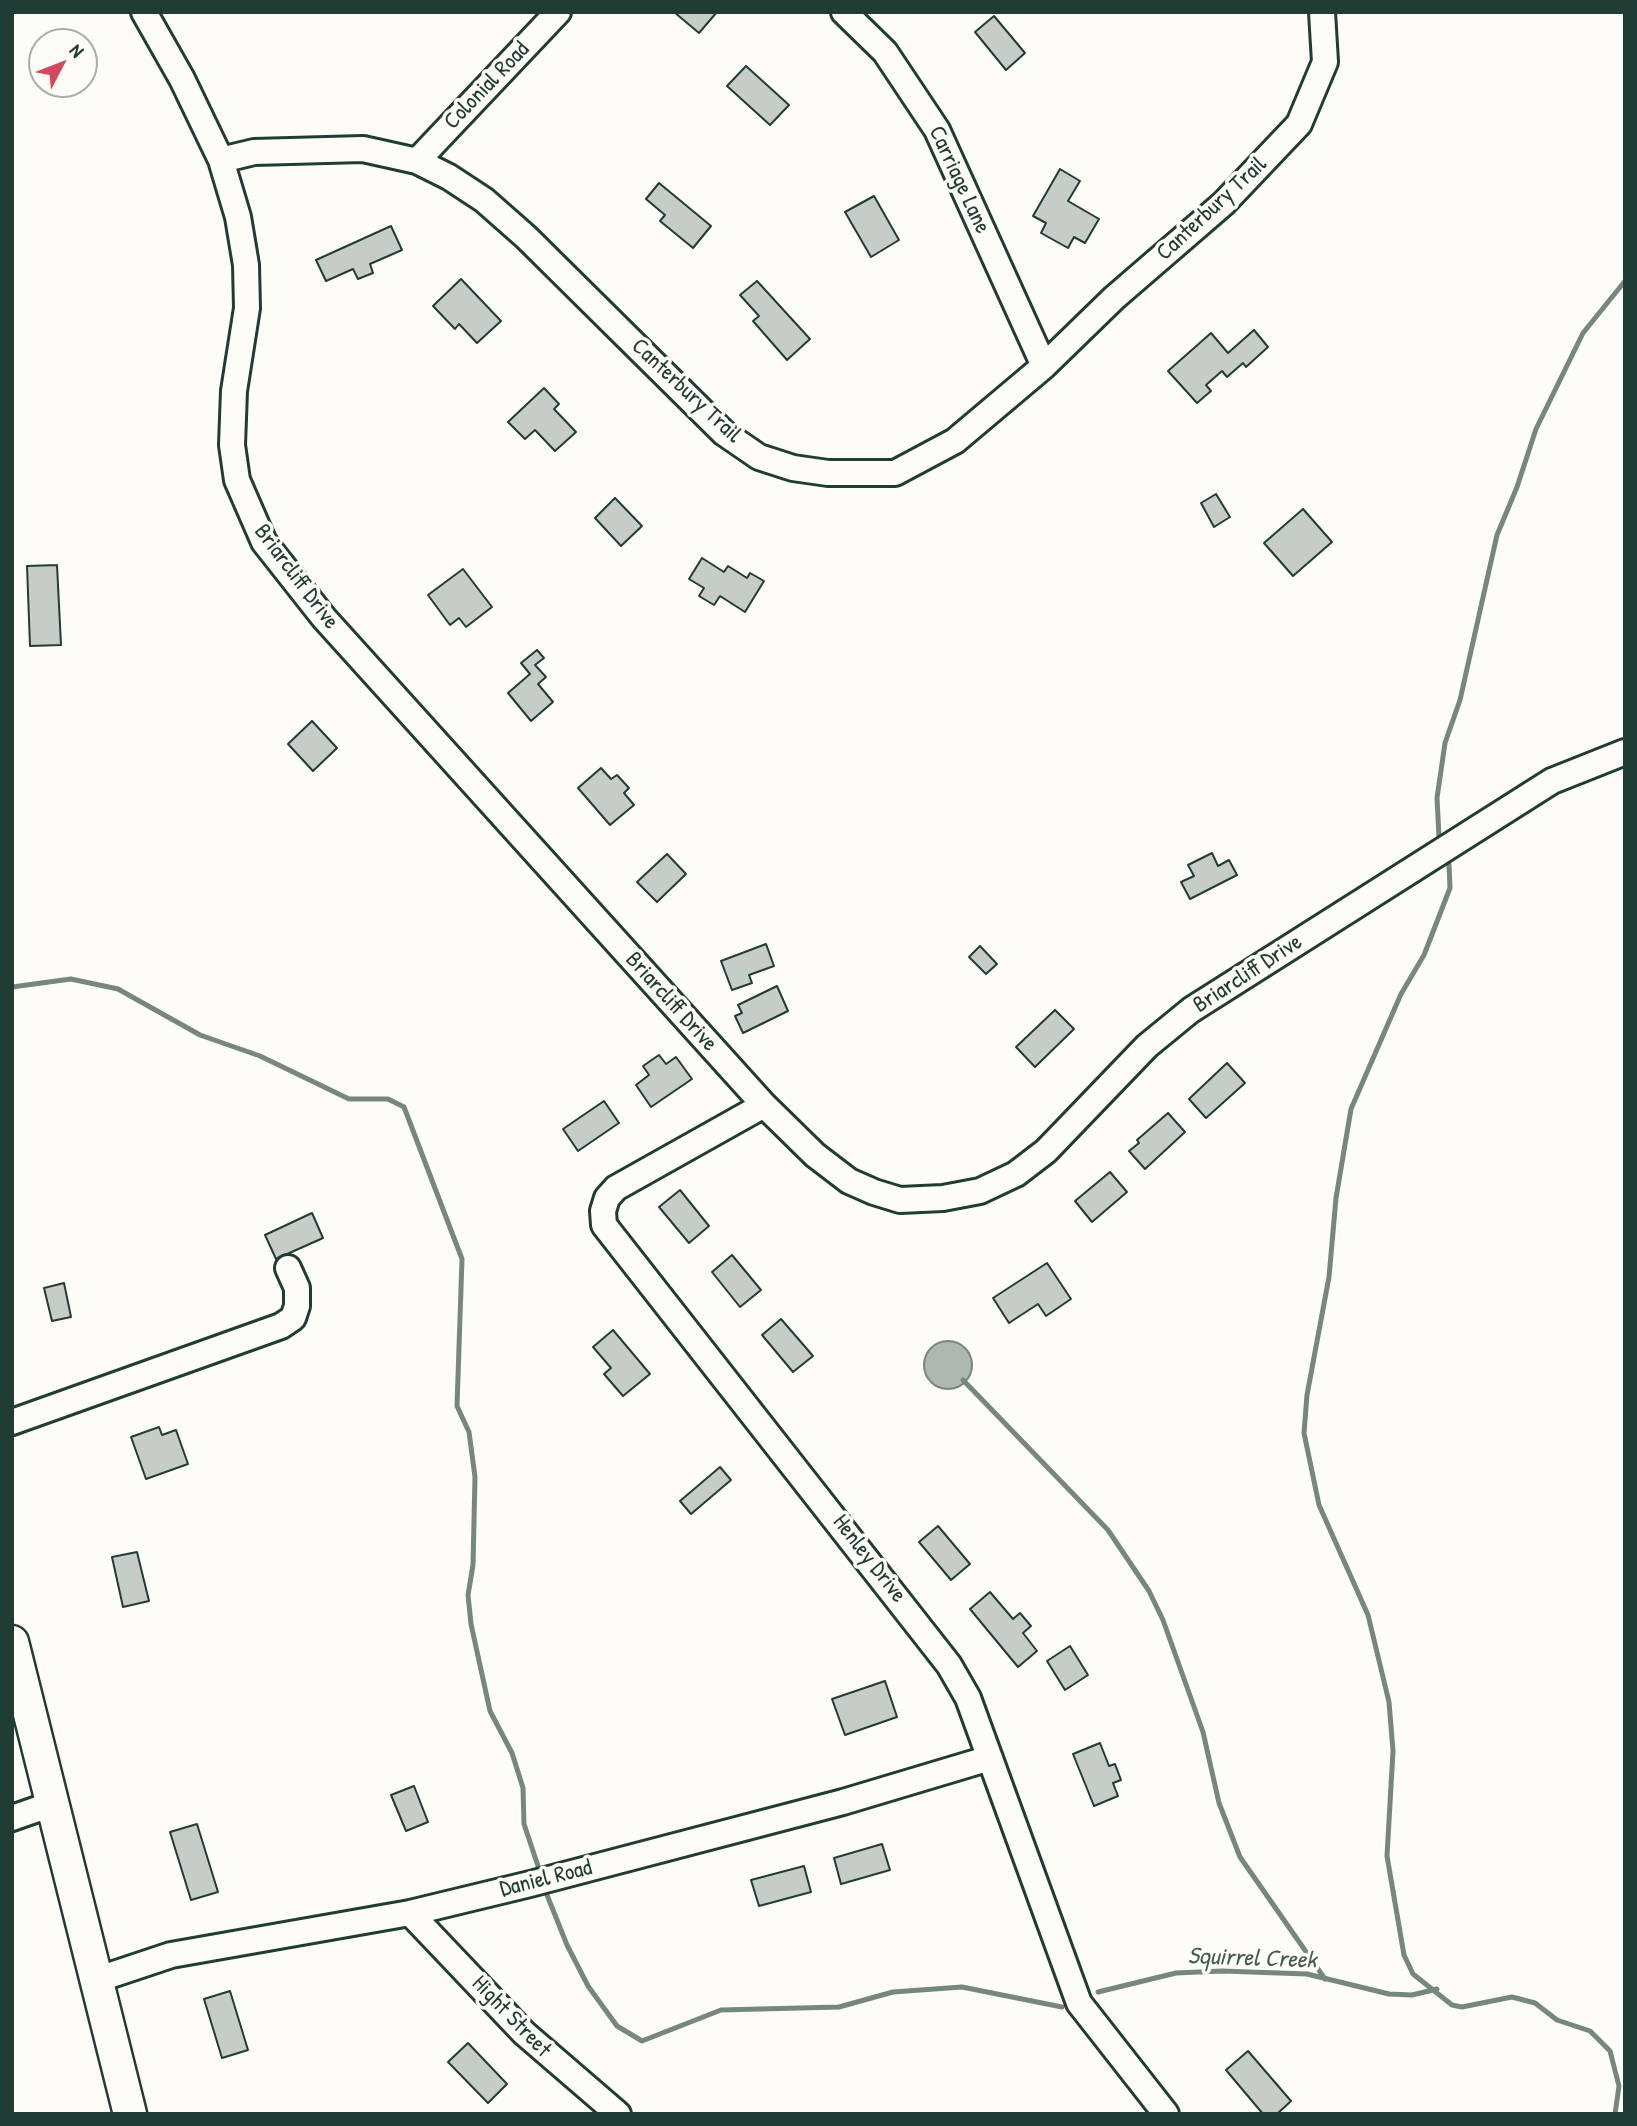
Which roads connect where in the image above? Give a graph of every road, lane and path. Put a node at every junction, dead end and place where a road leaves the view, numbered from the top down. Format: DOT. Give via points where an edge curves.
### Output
graph roads {
  1 [pos="144,12"];
  2 [pos="558,12"];
  3 [pos="844,12"];
  4 [pos="1322,12"];
  5 [pos="222,160"];
  6 [pos="416,161"];
  7 [pos="1045,366"];
  8 [pos="1625,752"];
  9 [pos="764,1105"];
  10 [pos="288,1268"];
  11 [pos="12,1422"];
  12 [pos="12,1642"];
  13 [pos="17,1679"];
  14 [pos="990,1758"];
  15 [pos="52,1804"];
  16 [pos="12,1818"];
  17 [pos="410,1913"];
  18 [pos="96,1980"];
  19 [pos="130,2114"];
  20 [pos="618,2114"];
  21 [pos="1166,2114"];
  1 -- 5 [label="street, Briarcliff Drive"];
  2 -- 6 [label="street, Colonial Road"];
  3 -- 7 [label="street, Carriage Lane" via="885,52 937,130"];
  4 -- 7 [label="street, Canterbury Trail" via="1325,62 1299,124 1224,203"];
  5 -- 6 [label="street, Canterbury Trail" via="254,152 363,149"];
  5 -- 9 [label="street, Briarcliff Drive" via="246,265 247,309 234,391 232,445 237,480 264,542 324,618"];
  6 -- 7 [label="street, Canterbury Trail" via="472,192 526,237 724,433 759,457 828,473 895,473 956,441"];
  8 -- 9 [label="street, Briarcliff Drive" via="1552,781 1191,1010 1147,1046 1046,1151 1016,1174 980,1191 900,1200 874,1192 849,1181 815,1155"];
  9 -- 14 [label="street, Henley Drive" via="616,1188 607,1198 604,1225 949,1665 968,1698"];
  10 -- 11 [label="street" via="298,1306 293,1318 281,1326"];
  12 -- 13 [label="main road"];
  13 -- 15 [label="main road"];
  14 -- 17 [label="street, Daniel Road" via="843,1802"];
  14 -- 21 [label="street, Henley Drive" via="1079,2003"];
  15 -- 16 [label="street"];
  15 -- 18 [label="main road"];
  17 -- 18 [label="street, Daniel Road" via="171,1955"];
  17 -- 20 [label="street, Hight Street" via="524,2033"];
  18 -- 19 [label="main road"];
}
